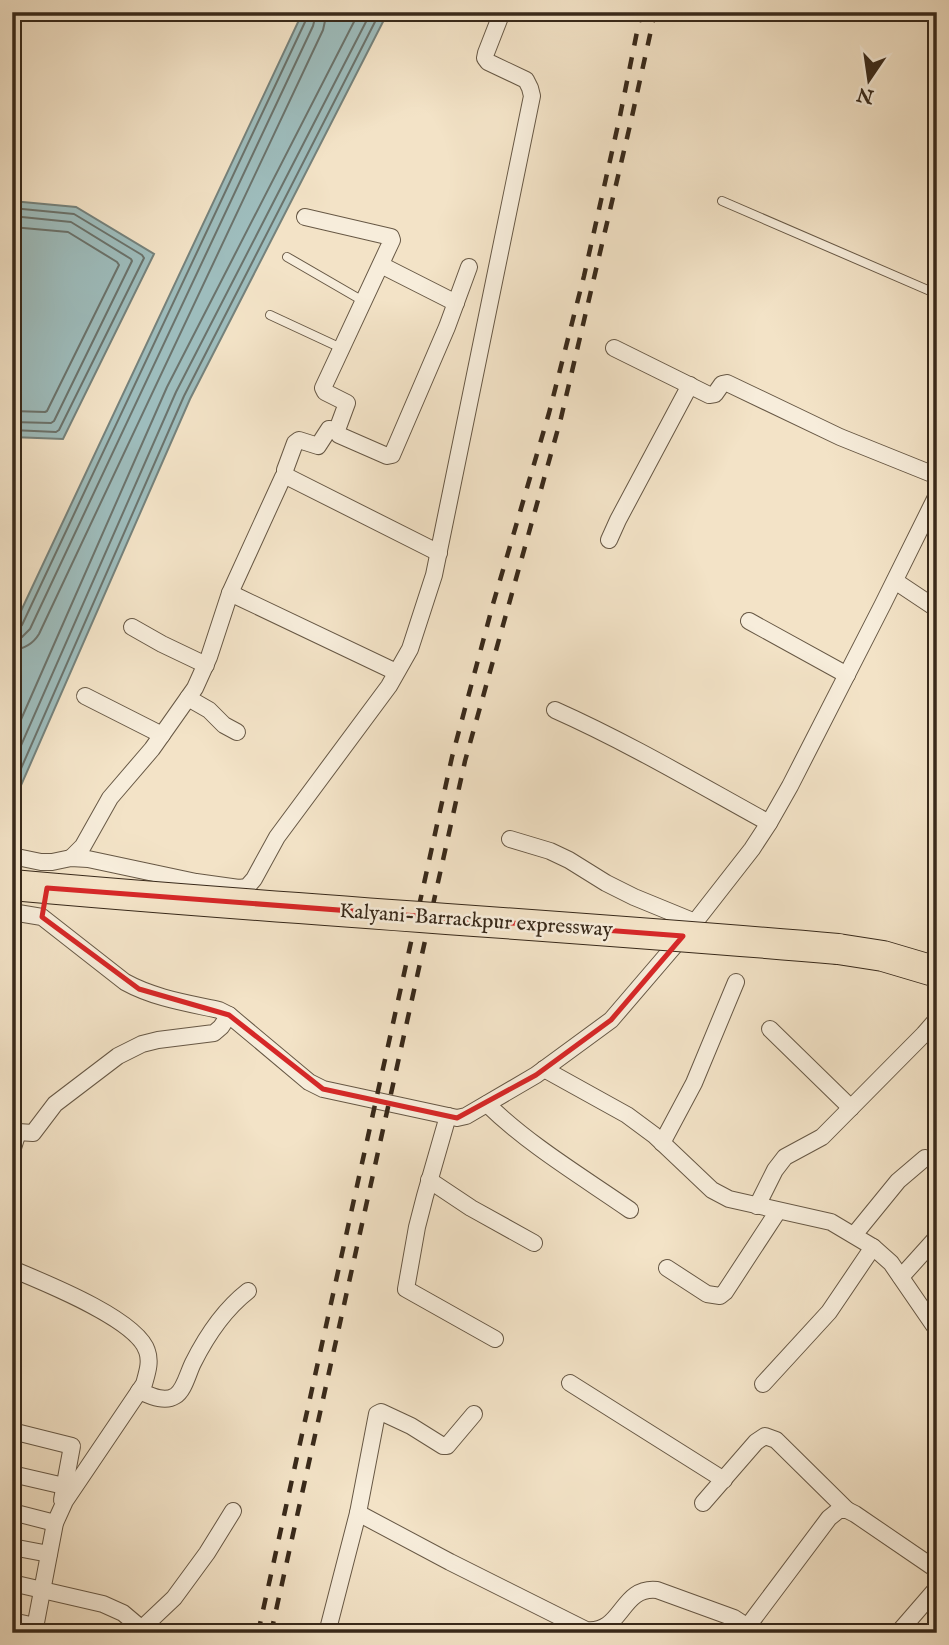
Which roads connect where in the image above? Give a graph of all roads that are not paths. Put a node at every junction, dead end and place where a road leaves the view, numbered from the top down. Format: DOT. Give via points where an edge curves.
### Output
graph roads {
  1 [pos="502,12"];
  2 [pos="722,201"];
  3 [pos="305,217"];
  4 [pos="287,257"];
  5 [pos="381,265"];
  6 [pos="469,267"];
  7 [pos="937,294"];
  8 [pos="363,301"];
  9 [pos="456,303"];
  10 [pos="270,315"];
  11 [pos="341,348"];
  12 [pos="614,348"];
  13 [pos="690,385"];
  14 [pos="336,430"];
  15 [pos="285,476"];
  16 [pos="937,476"];
  17 [pos="937,495"];
  18 [pos="609,540"];
  19 [pos="439,553"];
  20 [pos="895,581"];
  21 [pos="230,593"];
  22 [pos="937,609"];
  23 [pos="749,621"];
  24 [pos="131,627"];
  25 [pos="206,665"];
  26 [pos="396,673"];
  27 [pos="846,675"];
  28 [pos="85,696"];
  29 [pos="188,698"];
  30 [pos="555,710"];
  31 [pos="237,732"];
  32 [pos="163,735"];
  33 [pos="769,823"];
  34 [pos="510,839"];
  35 [pos="12,856"];
  36 [pos="71,859"];
  37 [pos="52,862"];
  38 [pos="12,885"];
  39 [pos="12,912"];
  40 [pos="42,917"];
  41 [pos="695,922"];
  42 [pos="937,972"];
  43 [pos="736,982"];
  44 [pos="229,1015"];
  45 [pos="937,1019"];
  46 [pos="770,1029"];
  47 [pos="544,1069"];
  48 [pos="487,1104"];
  49 [pos="850,1108"];
  50 [pos="449,1116"];
  51 [pos="15,1131"];
  52 [pos="662,1143"];
  53 [pos="12,1152"];
  54 [pos="925,1158"];
  55 [pos="429,1180"];
  56 [pos="757,1206"];
  57 [pos="630,1210"];
  58 [pos="778,1211"];
  59 [pos="854,1235"];
  60 [pos="937,1237"];
  61 [pos="534,1243"];
  62 [pos="873,1247"];
  63 [pos="667,1268"];
  64 [pos="12,1269"];
  65 [pos="901,1277"];
  66 [pos="248,1291"];
  67 [pos="937,1329"];
  68 [pos="495,1339"];
  69 [pos="570,1383"];
  70 [pos="763,1384"];
  71 [pos="139,1391"];
  72 [pos="474,1415"];
  73 [pos="12,1431"];
  74 [pos="12,1474"];
  75 [pos="724,1480"];
  76 [pos="64,1486"];
  77 [pos="703,1503"];
  78 [pos="847,1510"];
  79 [pos="233,1511"];
  80 [pos="12,1512"];
  81 [pos="358,1513"];
  82 [pos="57,1518"];
  83 [pos="12,1547"];
  84 [pos="49,1554"];
  85 [pos="937,1570"];
  86 [pos="12,1583"];
  87 [pos="937,1588"];
  88 [pos="42,1590"];
  89 [pos="12,1621"];
  90 [pos="34,1629"];
  91 [pos="753,1629"];
  92 [pos="601,1631"];
  93 [pos="143,1632"];
  94 [pos="327,1633"];
  95 [pos="898,1633"];
  1 -- 19 [label="street" via="485,58 526,80 532,96"];
  2 -- 7 [label="lane"];
  3 -- 5 [label="street" via="391,237"];
  4 -- 8 [label="lane"];
  5 -- 8 [label="street"];
  5 -- 9 [label="street"];
  6 -- 9 [label="street"];
  8 -- 11 [label="street"];
  9 -- 14 [label="street" via="392,455"];
  10 -- 11 [label="lane"];
  11 -- 14 [label="street" via="323,388 347,405"];
  12 -- 13 [label="street"];
  13 -- 16 [label="street" via="713,396 727,383"];
  13 -- 18 [label="street"];
  14 -- 15 [label="street" via="327,430 318,446 295,443"];
  15 -- 19 [label="street"];
  15 -- 21 [label="street"];
  17 -- 20 [label="street"];
  19 -- 26 [label="street" via="410,649"];
  20 -- 22 [label="street"];
  20 -- 27 [label="street"];
  21 -- 25 [label="street"];
  21 -- 26 [label="street"];
  23 -- 27 [label="street"];
  24 -- 25 [label="street"];
  25 -- 29 [label="street"];
  26 -- 36 [label="street" via="277,836 247,887"];
  27 -- 33 [label="street"];
  28 -- 32 [label="street"];
  29 -- 31 [label="street"];
  29 -- 32 [label="street"];
  30 -- 33 [label="street"];
  32 -- 36 [label="street" via="110,798"];
  33 -- 41 [label="street"];
  34 -- 41 [label="street" via="550,851 606,883"];
  35 -- 37 [label="street"];
  36 -- 37 [label="street"];
  37 -- 40 [label="street"];
  38 -- 42 [label="highway, Kalyani-Barrackpur expressway, bridge" via="838,949"];
  39 -- 40 [label="street"];
  40 -- 44 [label="street" via="125,982 150,994"];
  41 -- 47 [label="street" via="611,1020"];
  43 -- 52 [label="street" via="694,1083"];
  44 -- 50 [label="street" via="323,1089"];
  44 -- 51 [label="street" via="214,1032 142,1044 118,1056 55,1104 33,1133"];
  45 -- 49 [label="street"];
  46 -- 49 [label="street"];
  47 -- 48 [label="street"];
  47 -- 52 [label="street" via="627,1115"];
  48 -- 50 [label="street" via="466,1116"];
  48 -- 57 [label="street" via="524,1138"];
  49 -- 56 [label="street" via="822,1137 785,1157"];
  50 -- 55 [label="street"];
  51 -- 53 [label="street"];
  52 -- 56 [label="street" via="712,1190"];
  54 -- 59 [label="street" via="898,1181"];
  55 -- 61 [label="street"];
  55 -- 68 [label="street" via="406,1289"];
  56 -- 58 [label="street"];
  58 -- 59 [label="street" via="831,1222"];
  58 -- 63 [label="street" via="720,1296 708,1294"];
  59 -- 62 [label="street"];
  60 -- 65 [label="street"];
  62 -- 65 [label="street"];
  62 -- 70 [label="street" via="828,1312"];
  64 -- 71 [label="street" via="69,1293 138,1336 149,1361"];
  65 -- 67 [label="street"];
  66 -- 71 [label="street" via="218,1324 178,1394 165,1399"];
  69 -- 75 [label="street"];
  71 -- 82 [label="street"];
  72 -- 81 [label="street" via="443,1446 379,1413"];
  73 -- 76 [label="street" via="71,1445"];
  74 -- 76 [label="street"];
  75 -- 77 [label="street"];
  75 -- 78 [label="street" via="765,1436 776,1440"];
  76 -- 82 [label="street"];
  78 -- 85 [label="street"];
  78 -- 91 [label="street" via="829,1518"];
  79 -- 93 [label="street" via="174,1598"];
  80 -- 82 [label="street"];
  81 -- 92 [label="street" via="586,1630"];
  81 -- 94 [label="street"];
  82 -- 84 [label="street"];
  83 -- 84 [label="street"];
  84 -- 88 [label="street"];
  86 -- 88 [label="street"];
  87 -- 95 [label="street"];
  88 -- 90 [label="street"];
  88 -- 93 [label="street" via="103,1604 123,1613"];
  89 -- 90 [label="street"];
  91 -- 92 [label="street" via="720,1612 648,1589 632,1598"];
}
